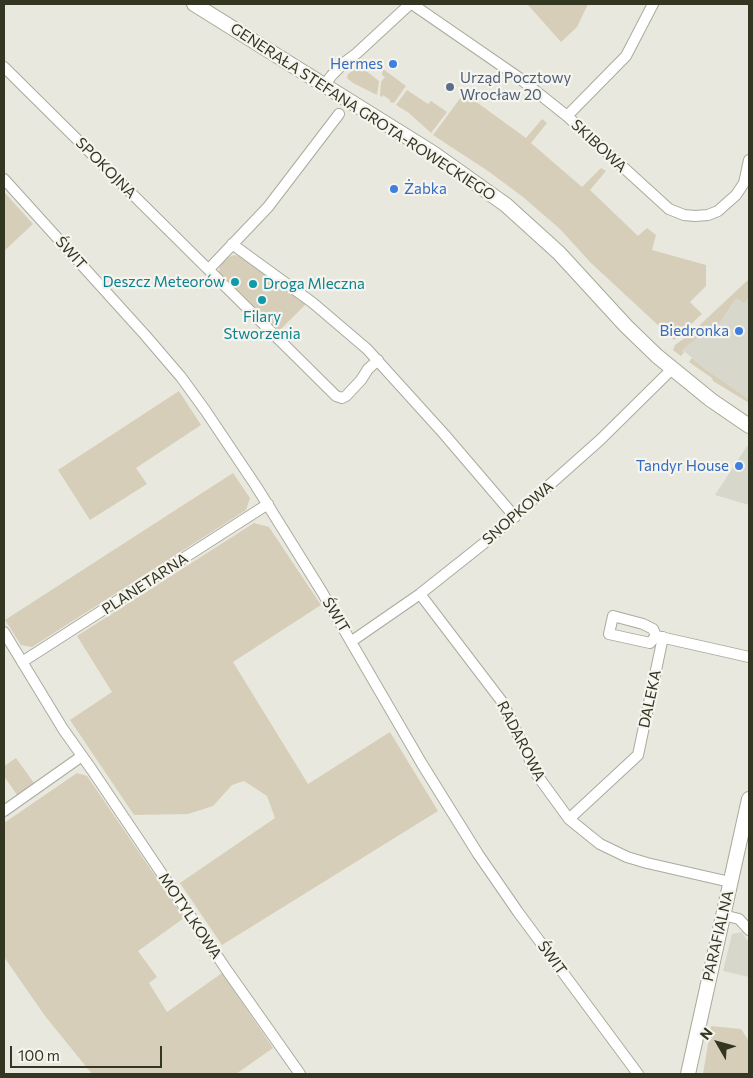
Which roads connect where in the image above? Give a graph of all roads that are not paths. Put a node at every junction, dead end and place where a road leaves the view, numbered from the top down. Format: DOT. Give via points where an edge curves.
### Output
graph roads {
  1 [pos="194,4"];
  2 [pos="411,4"];
  3 [pos="653,4"];
  4 [pos="4,67"];
  5 [pos="324,86"];
  6 [pos="339,114"];
  7 [pos="567,116"];
  8 [pos="749,160"];
  9 [pos="4,179"];
  10 [pos="232,244"];
  11 [pos="209,269"];
  12 [pos="378,360"];
  13 [pos="672,369"];
  14 [pos="749,426"];
  15 [pos="268,504"];
  16 [pos="515,517"];
  17 [pos="420,594"];
  18 [pos="4,632"];
  19 [pos="659,637"];
  20 [pos="352,642"];
  21 [pos="749,658"];
  22 [pos="22,662"];
  23 [pos="82,756"];
  24 [pos="749,799"];
  25 [pos="4,811"];
  26 [pos="570,817"];
  27 [pos="745,840"];
  28 [pos="730,882"];
  29 [pos="723,916"];
  30 [pos="749,930"];
  31 [pos="300,1074"];
  32 [pos="638,1074"];
  33 [pos="688,1074"];
  1 -- 5 [label="street, GENERAŁA STEFANA GROTA-ROWECKIEGO"];
  2 -- 5 [label="street" via="345,62"];
  2 -- 7 [label="street, SKIBOWA" via="518,77"];
  3 -- 7 [label="street" via="626,56"];
  4 -- 11 [label="street, SPOKOJNA"];
  5 -- 13 [label="street, GENERAŁA STEFANA GROTA-ROWECKIEGO" via="461,172 506,205 559,252 626,326"];
  6 -- 10 [label="street" via="268,207"];
  7 -- 8 [label="street, SKIBOWA" via="669,209 684,215 718,211 744,183"];
  9 -- 15 [label="street, ŚWIT" via="181,378"];
  10 -- 11 [label="street"];
  10 -- 12 [label="street" via="312,303"];
  11 -- 12 [label="street, SPOKOJNA" via="336,396 346,396"];
  12 -- 16 [label="street"];
  13 -- 14 [label="street, GENERAŁA STEFANA GROTA-ROWECKIEGO"];
  13 -- 16 [label="street, SNOPKOWA"];
  15 -- 20 [label="street, ŚWIT"];
  15 -- 22 [label="street, PLANETARNA"];
  16 -- 17 [label="street, SNOPKOWA"];
  17 -- 20 [label="street, SNOPKOWA"];
  17 -- 26 [label="street, RADAROWA" via="503,703 537,775"];
  18 -- 22 [label="street, MOTYLKOWA"];
  19 -- 19 [label="street" via="650,643 609,634 612,616 643,624"];
  19 -- 21 [label="street"];
  19 -- 26 [label="street, DALEKA" via="638,755"];
  20 -- 32 [label="street, ŚWIT" via="478,854"];
  22 -- 23 [label="street, MOTYLKOWA"];
  23 -- 25 [label="street"];
  23 -- 31 [label="street, MOTYLKOWA"];
  24 -- 27 [label="street, PARAFIALNA"];
  26 -- 28 [label="street, RADAROWA" via="600,844 627,857"];
  27 -- 28 [label="street, PARAFIALNA"];
  28 -- 29 [label="street, PARAFIALNA"];
  29 -- 30 [label="street" via="739,919"];
  29 -- 33 [label="street, PARAFIALNA"];
}
